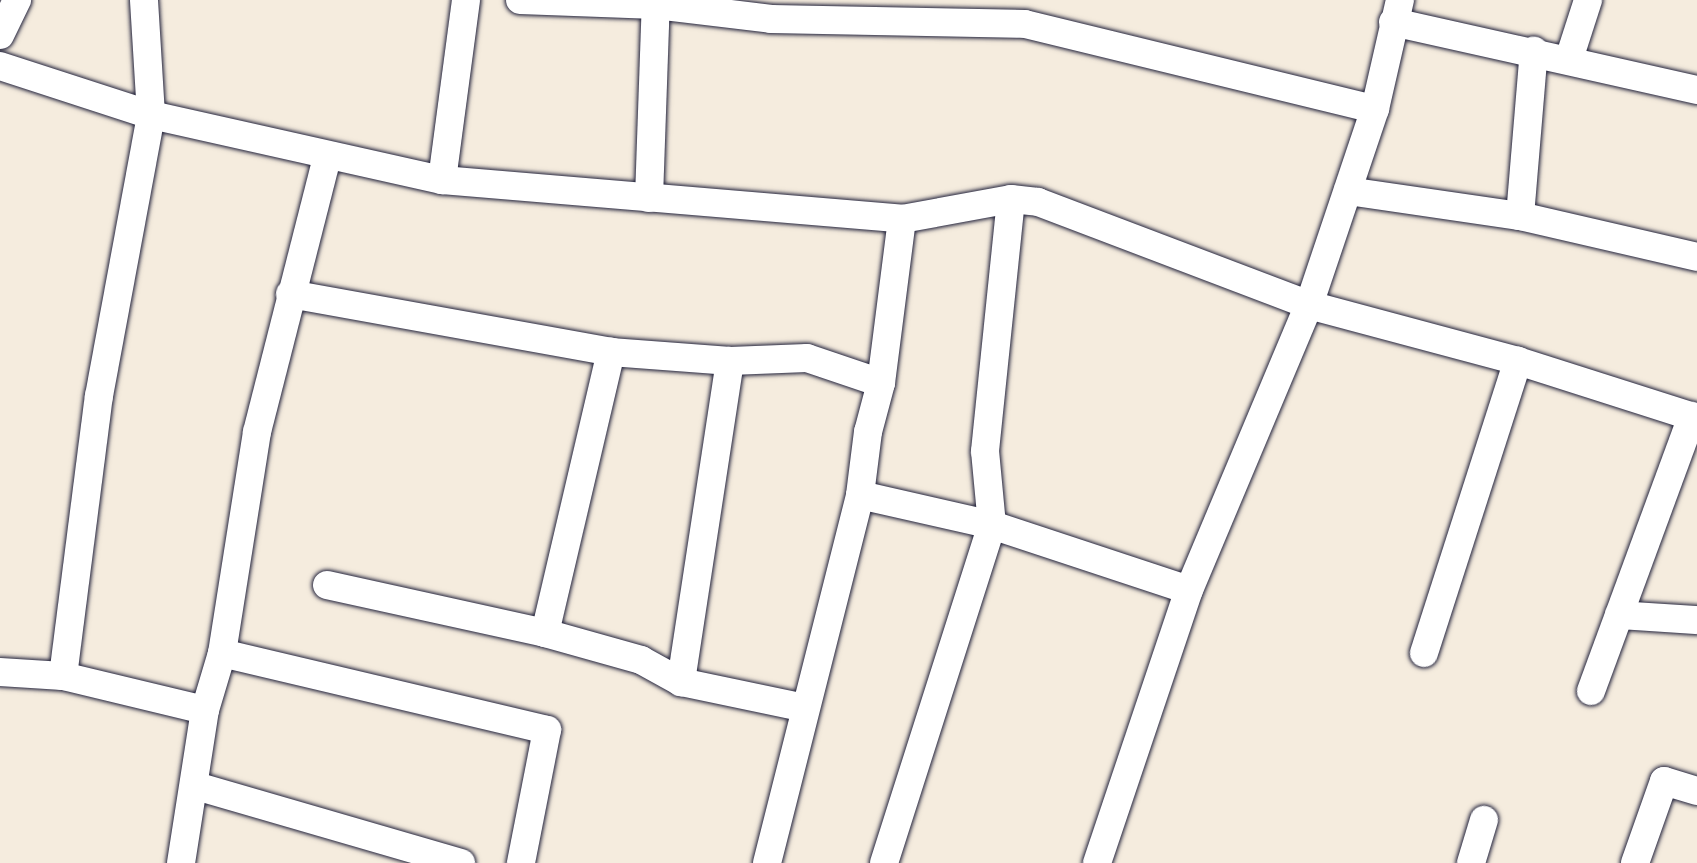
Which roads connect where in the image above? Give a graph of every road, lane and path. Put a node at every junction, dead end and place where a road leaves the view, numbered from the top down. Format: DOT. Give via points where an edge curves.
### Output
graph roads {
  1 [pos="17,0"];
  2 [pos="144,0"];
  3 [pos="466,0"];
  4 [pos="520,0"];
  5 [pos="1588,0"];
  6 [pos="656,3"];
  7 [pos="1397,11"];
  8 [pos="0,35"];
  9 [pos="1534,51"];
  10 [pos="1569,59"];
  11 [pos="0,66"];
  12 [pos="1697,90"];
  13 [pos="1376,109"];
  14 [pos="151,116"];
  15 [pos="327,157"];
  16 [pos="442,180"];
  17 [pos="1348,191"];
  18 [pos="649,198"];
  19 [pos="1011,199"];
  20 [pos="1520,216"];
  21 [pos="902,219"];
  22 [pos="1697,257"];
  23 [pos="290,294"];
  24 [pos="1309,305"];
  25 [pos="611,352"];
  26 [pos="730,361"];
  27 [pos="1518,361"];
  28 [pos="881,383"];
  29 [pos="1694,417"];
  30 [pos="860,495"];
  31 [pos="992,525"];
  32 [pos="327,585"];
  33 [pos="1189,590"];
  34 [pos="1619,615"];
  35 [pos="1697,620"];
  36 [pos="545,633"];
  37 [pos="222,653"];
  38 [pos="1424,653"];
  39 [pos="0,672"];
  40 [pos="63,676"];
  41 [pos="681,682"];
  42 [pos="1591,691"];
  43 [pos="804,708"];
  44 [pos="205,710"];
  45 [pos="196,786"];
  46 [pos="1697,791"];
  47 [pos="1484,820"];
  48 [pos="379,851"];
  49 [pos="181,863"];
  50 [pos="461,863"];
  51 [pos="521,863"];
  52 [pos="767,863"];
  53 [pos="884,863"];
  54 [pos="1096,863"];
  55 [pos="1472,863"];
  56 [pos="1635,863"];
  1 -- 8 [label="street"];
  2 -- 14 [label="street"];
  3 -- 16 [label="street"];
  4 -- 6 [label="street"];
  5 -- 10 [label="street"];
  6 -- 13 [label="street" via="771,19 1025,24"];
  6 -- 18 [label="street"];
  7 -- 9 [label="street"];
  7 -- 13 [label="street"];
  9 -- 10 [label="street"];
  9 -- 20 [label="street"];
  10 -- 12 [label="street"];
  11 -- 14 [label="street"];
  13 -- 17 [label="street"];
  14 -- 15 [label="street"];
  14 -- 40 [label="street" via="99,396"];
  15 -- 16 [label="street"];
  15 -- 23 [label="street"];
  16 -- 18 [label="street"];
  17 -- 20 [label="street"];
  17 -- 24 [label="street"];
  18 -- 21 [label="street"];
  19 -- 21 [label="street"];
  19 -- 24 [label="street" via="1038,202"];
  19 -- 31 [label="street" via="985,451"];
  20 -- 22 [label="street"];
  21 -- 28 [label="street"];
  23 -- 25 [label="street"];
  23 -- 37 [label="street" via="256,432"];
  24 -- 27 [label="street"];
  24 -- 33 [label="street"];
  25 -- 26 [label="street"];
  25 -- 36 [label="street"];
  26 -- 28 [label="street" via="807,358"];
  26 -- 41 [label="street"];
  27 -- 29 [label="street"];
  27 -- 38 [label="street"];
  28 -- 30 [label="street" via="868,432"];
  29 -- 34 [label="street"];
  30 -- 31 [label="street"];
  30 -- 43 [label="street"];
  31 -- 33 [label="street"];
  31 -- 53 [label="street"];
  32 -- 36 [label="street"];
  33 -- 54 [label="street"];
  34 -- 35 [label="street"];
  34 -- 42 [label="street"];
  36 -- 41 [label="street" via="640,660"];
  37 -- 44 [label="street"];
  37 -- 51 [label="street" via="547,730"];
  39 -- 40 [label="street"];
  40 -- 44 [label="street"];
  41 -- 43 [label="street"];
  43 -- 52 [label="street"];
  44 -- 45 [label="street"];
  45 -- 48 [label="street"];
  45 -- 49 [label="street"];
  46 -- 56 [label="street" via="1664,781"];
  47 -- 55 [label="street"];
  48 -- 50 [label="street"];
}
